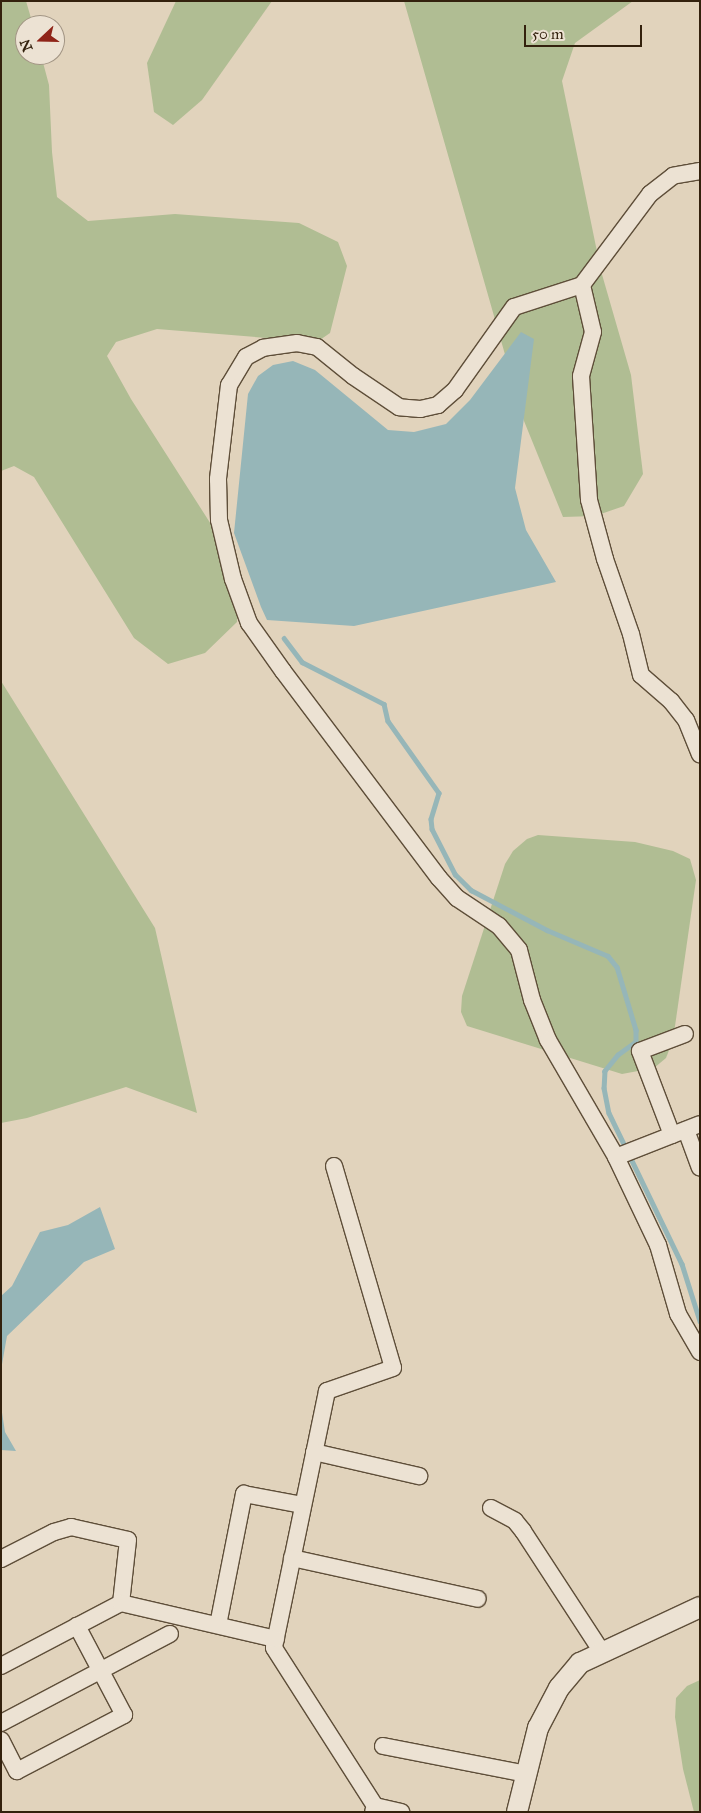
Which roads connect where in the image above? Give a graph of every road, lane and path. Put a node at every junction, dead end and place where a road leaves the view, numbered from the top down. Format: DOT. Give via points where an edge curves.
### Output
graph roads {
  1 [pos="700,171"];
  2 [pos="582,285"];
  3 [pos="700,754"];
  4 [pos="685,1034"];
  5 [pos="686,1130"];
  6 [pos="616,1157"];
  7 [pos="334,1166"];
  8 [pos="700,1168"];
  9 [pos="700,1352"];
  10 [pos="314,1452"];
  11 [pos="419,1476"];
  12 [pos="303,1505"];
  13 [pos="491,1508"];
  14 [pos="292,1558"];
  15 [pos="1,1559"];
  16 [pos="478,1599"];
  17 [pos="121,1603"];
  18 [pos="700,1607"];
  19 [pos="218,1625"];
  20 [pos="77,1626"];
  21 [pos="170,1634"];
  22 [pos="276,1639"];
  23 [pos="602,1652"];
  24 [pos="1,1666"];
  25 [pos="102,1670"];
  26 [pos="1,1723"];
  27 [pos="1,1740"];
  28 [pos="383,1746"];
  29 [pos="527,1774"];
  30 [pos="374,1809"];
  31 [pos="402,1812"];
  32 [pos="517,1812"];
  1 -- 2 [label="street" via="674,176 650,194"];
  2 -- 3 [label="street" via="593,332 581,376 589,500 641,675 686,720"];
  2 -- 6 [label="street" via="514,307 455,390 438,405 420,409 399,408 317,346 297,343 264,348 246,357 229,385 218,480 219,512 233,579 249,623 439,878 457,898 499,926 519,950 532,1000 548,1040"];
  4 -- 5 [label="street" via="640,1051"];
  5 -- 6 [label="street"];
  5 -- 8 [label="street"];
  6 -- 9 [label="street" via="658,1245 678,1314"];
  7 -- 10 [label="street" via="393,1368 327,1391"];
  10 -- 11 [label="street"];
  10 -- 12 [label="street"];
  12 -- 14 [label="street"];
  12 -- 19 [label="street" via="244,1494"];
  13 -- 23 [label="street" via="514,1521 523,1531"];
  14 -- 16 [label="street"];
  14 -- 22 [label="street"];
  15 -- 17 [label="street" via="54,1532 71,1527 128,1540"];
  17 -- 19 [label="street"];
  17 -- 20 [label="street"];
  18 -- 23 [label="street"];
  19 -- 22 [label="street"];
  20 -- 24 [label="street"];
  20 -- 25 [label="street"];
  21 -- 25 [label="street"];
  22 -- 30 [label="street" via="274,1648"];
  23 -- 29 [label="street" via="580,1663 559,1688 538,1728"];
  25 -- 26 [label="street"];
  25 -- 27 [label="street" via="124,1715 17,1771"];
  28 -- 29 [label="street"];
  29 -- 32 [label="street"];
  30 -- 31 [label="street"];
}
